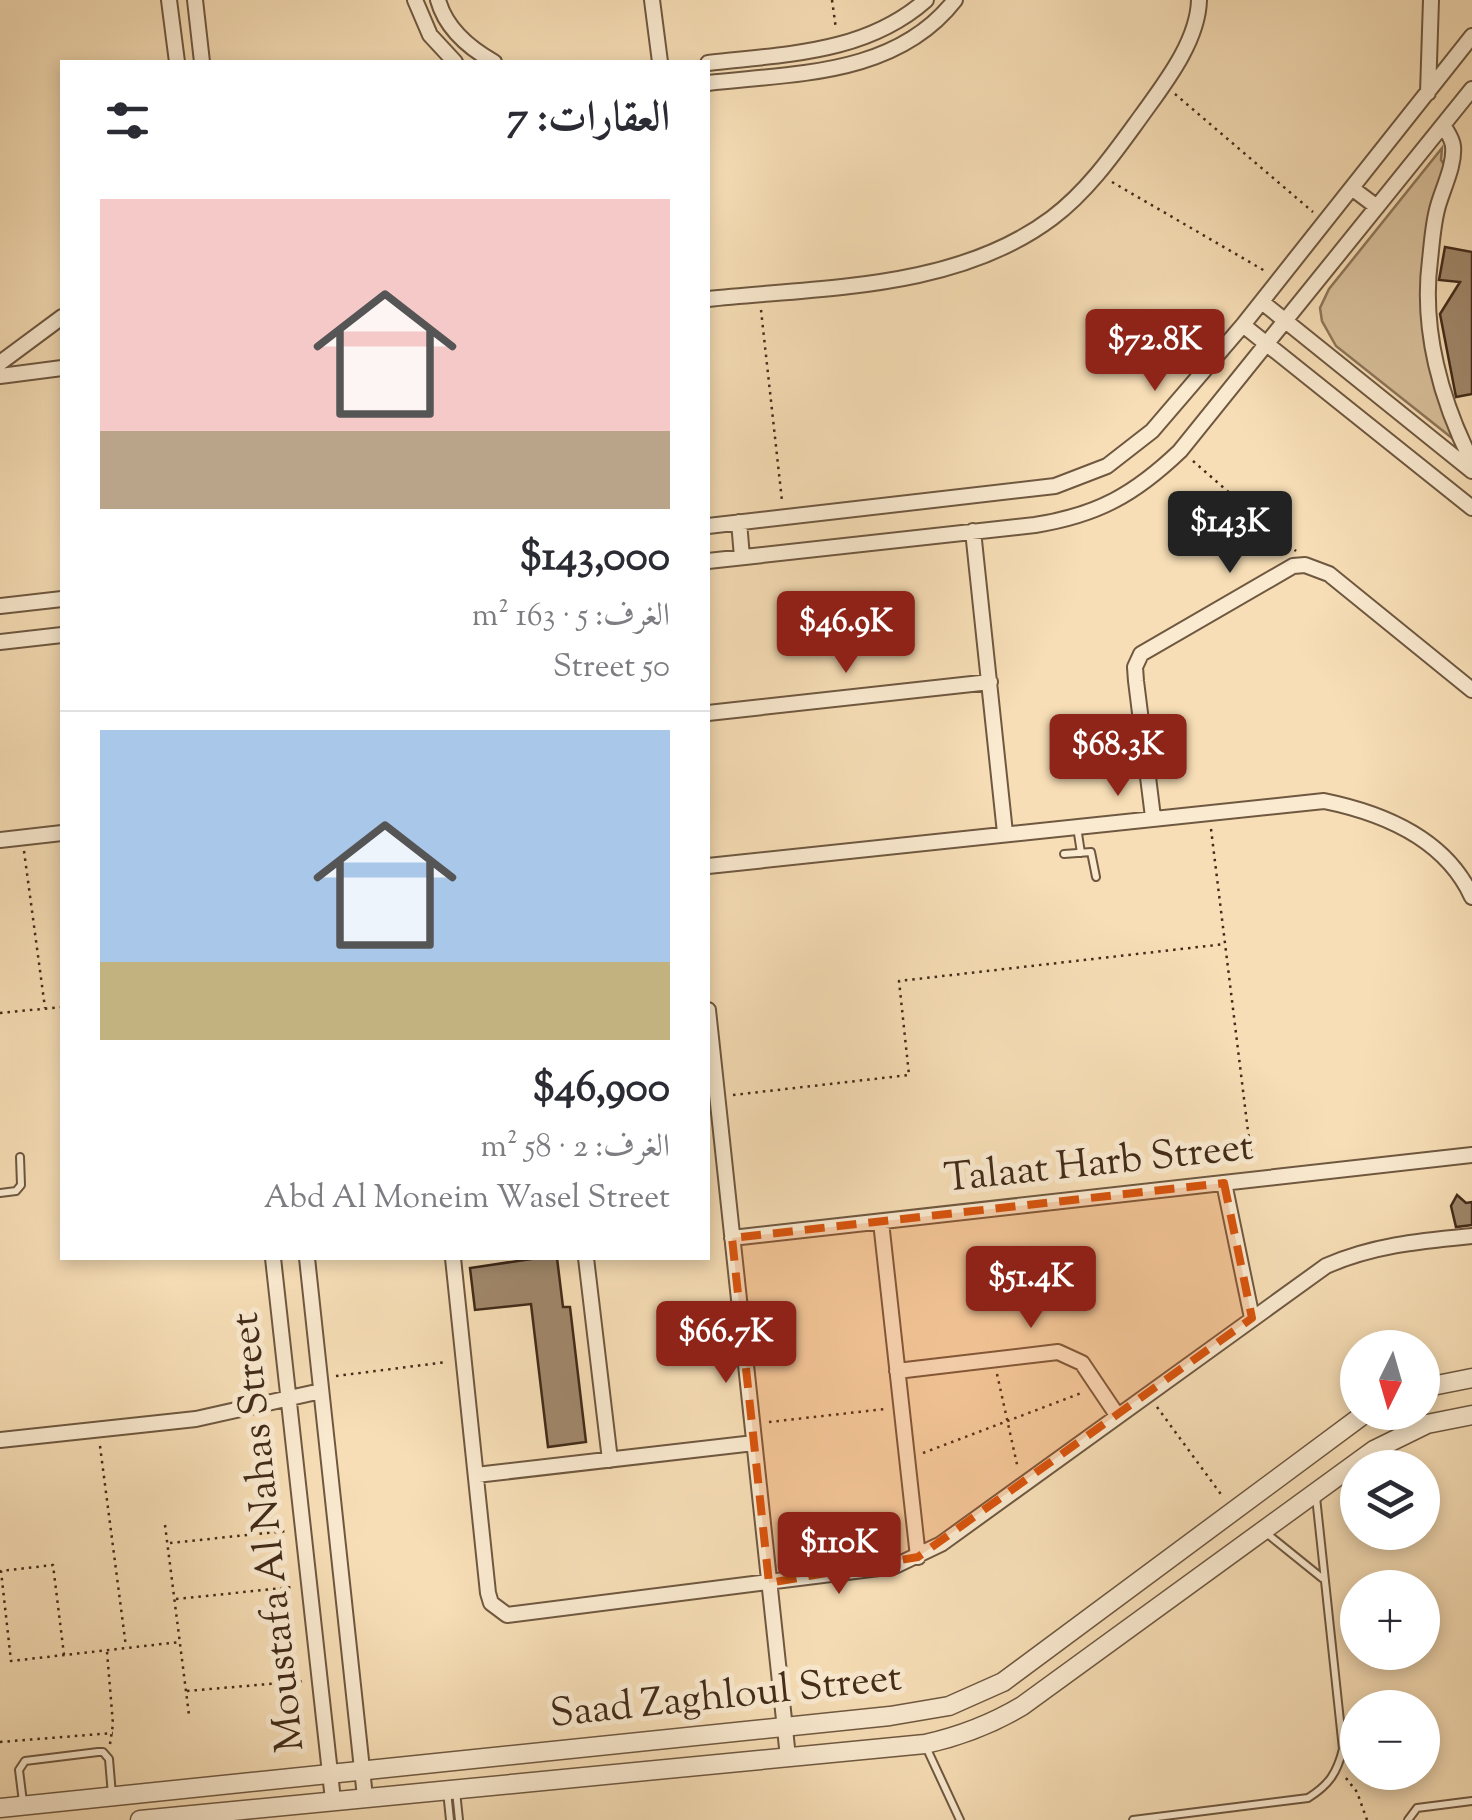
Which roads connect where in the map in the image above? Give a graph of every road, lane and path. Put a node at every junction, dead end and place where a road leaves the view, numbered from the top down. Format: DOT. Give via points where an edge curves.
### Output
graph roads {
  1 [pos="170,0"];
  2 [pos="195,0"];
  3 [pos="415,0"];
  4 [pos="438,0"];
  5 [pos="652,0"];
  6 [pos="832,0"];
  7 [pos="926,0"];
  8 [pos="955,0"];
  9 [pos="1199,0"];
  10 [pos="1431,0"];
  11 [pos="1472,36"];
  12 [pos="838,45"];
  13 [pos="177,60"];
  14 [pos="202,60"];
  15 [pos="453,60"];
  16 [pos="491,60"];
  17 [pos="660,60"];
  18 [pos="710,63"];
  19 [pos="710,83"];
  20 [pos="1164,84"];
  21 [pos="1472,89"];
  22 [pos="1428,93"];
  23 [pos="1443,126"];
  24 [pos="1098,174"];
  25 [pos="1353,188"];
  26 [pos="1377,207"];
  27 [pos="1326,222"];
  28 [pos="1280,280"];
  29 [pos="759,294"];
  30 [pos="710,299"];
  31 [pos="1262,302"];
  32 [pos="60,318"];
  33 [pos="1284,321"];
  34 [pos="1244,325"];
  35 [pos="1266,344"];
  36 [pos="0,363"];
  37 [pos="60,368"];
  38 [pos="0,376"];
  39 [pos="1180,451"];
  40 [pos="1472,462"];
  41 [pos="1472,471"];
  42 [pos="1472,508"];
  43 [pos="784,517"];
  44 [pos="739,522"];
  45 [pos="710,526"];
  46 [pos="973,531"];
  47 [pos="742,557"];
  48 [pos="710,561"];
  49 [pos="1305,564"];
  50 [pos="60,599"];
  51 [pos="0,606"];
  52 [pos="60,635"];
  53 [pos="0,642"];
  54 [pos="990,682"];
  55 [pos="1472,690"];
  56 [pos="710,713"];
  57 [pos="1209,812"];
  58 [pos="1153,818"];
  59 [pos="1076,826"];
  60 [pos="60,833"];
  61 [pos="1005,834"];
  62 [pos="23,838"];
  63 [pos="0,840"];
  64 [pos="1080,853"];
  65 [pos="1064,854"];
  66 [pos="710,866"];
  67 [pos="1096,877"];
  68 [pos="1472,897"];
  69 [pos="1226,944"];
  70 [pos="60,1006"];
  71 [pos="44,1008"];
  72 [pos="0,1013"];
  73 [pos="710,1032"];
  74 [pos="717,1097"];
  75 [pos="1472,1155"];
  76 [pos="20,1157"];
  77 [pos="1254,1180"];
  78 [pos="1224,1184"];
  79 [pos="0,1192"];
  80 [pos="880,1222"];
  81 [pos="1472,1236"];
  82 [pos="732,1238"];
  83 [pos="273,1260"];
  84 [pos="307,1260"];
  85 [pos="452,1260"];
  86 [pos="586,1260"];
  87 [pos="1252,1318"];
  88 [pos="994,1358"];
  89 [pos="464,1360"];
  90 [pos="897,1371"];
  91 [pos="1472,1378"];
  92 [pos="320,1384"];
  93 [pos="1440,1384"];
  94 [pos="1099,1386"];
  95 [pos="1147,1394"];
  96 [pos="288,1398"];
  97 [pos="901,1408"];
  98 [pos="1472,1415"];
  99 [pos="1117,1416"];
  100 [pos="1008,1421"];
  101 [pos="752,1424"];
  102 [pos="98,1430"];
  103 [pos="1342,1430"];
  104 [pos="0,1440"];
  105 [pos="754,1443"];
  106 [pos="610,1460"];
  107 [pos="907,1460"];
  108 [pos="1300,1461"];
  109 [pos="476,1475"];
  110 [pos="1022,1485"];
  111 [pos="1316,1493"];
  112 [pos="1238,1507"];
  113 [pos="165,1525"];
  114 [pos="303,1529"];
  115 [pos="1263,1531"];
  116 [pos="168,1543"];
  117 [pos="918,1558"];
  118 [pos="1322,1578"];
  119 [pos="770,1582"];
  120 [pos="309,1585"];
  121 [pos="174,1599"];
  122 [pos="180,1642"];
  123 [pos="126,1648"];
  124 [pos="106,1650"];
  125 [pos="64,1655"];
  126 [pos="320,1680"];
  127 [pos="186,1691"];
  128 [pos="188,1715"];
  129 [pos="785,1727"];
  130 [pos="113,1733"];
  131 [pos="0,1742"];
  132 [pos="925,1744"];
  133 [pos="107,1755"];
  134 [pos="788,1757"];
  135 [pos="1338,1770"];
  136 [pos="362,1771"];
  137 [pos="330,1774"];
  138 [pos="451,1789"];
  139 [pos="112,1796"];
  140 [pos="365,1797"];
  141 [pos="332,1800"];
  142 [pos="1472,1801"];
  143 [pos="24,1805"];
  144 [pos="0,1808"];
  145 [pos="275,1813"];
  146 [pos="140,1820"];
  147 [pos="450,1820"];
  148 [pos="459,1820"];
  149 [pos="960,1820"];
  150 [pos="1133,1820"];
  151 [pos="1367,1820"];
  152 [pos="1408,1820"];
  1 -- 13 [label="street"];
  2 -- 14 [label="street"];
  3 -- 15 [label="street" via="430,36"];
  4 -- 16 [label="street" via="455,32"];
  5 -- 17 [label="street"];
  6 -- 12 [label="path"];
  7 -- 12 [label="street" via="885,29"];
  8 -- 19 [label="street" via="924,32 862,64"];
  9 -- 20 [label="street" via="1191,35"];
  10 -- 22 [label="street"];
  11 -- 22 [label="street"];
  12 -- 18 [label="street"];
  20 -- 24 [label="street"];
  20 -- 27 [label="path"];
  21 -- 23 [label="street"];
  22 -- 25 [label="street"];
  23 -- 26 [label="street"];
  23 -- 40 [label="street" via="1453,146 1436,211 1429,321 1438,375"];
  24 -- 28 [label="path"];
  24 -- 29 [label="street" via="1052,218 971,262 928,275"];
  25 -- 26 [label="street"];
  25 -- 27 [label="street"];
  26 -- 33 [label="street"];
  27 -- 28 [label="street"];
  28 -- 31 [label="street"];
  29 -- 30 [label="street"];
  29 -- 43 [label="path"];
  31 -- 33 [label="street"];
  31 -- 34 [label="street"];
  32 -- 36 [label="street"];
  33 -- 35 [label="street"];
  33 -- 41 [label="street"];
  34 -- 35 [label="street"];
  34 -- 43 [label="street" via="1152,431 1081,478"];
  35 -- 39 [label="street"];
  35 -- 42 [label="street"];
  37 -- 38 [label="street"];
  39 -- 46 [label="street" via="1151,479 1097,510"];
  39 -- 49 [label="path"];
  43 -- 44 [label="street"];
  44 -- 45 [label="street"];
  44 -- 47 [label="street"];
  46 -- 47 [label="street"];
  46 -- 54 [label="street"];
  47 -- 48 [label="street"];
  49 -- 55 [label="street" via="1329,574"];
  49 -- 58 [label="street" via="1141,654 1136,681"];
  50 -- 51 [label="street"];
  52 -- 53 [label="street"];
  54 -- 56 [label="street"];
  54 -- 61 [label="street"];
  57 -- 58 [label="street"];
  57 -- 68 [label="street" via="1324,802 1367,810 1407,828 1442,855"];
  57 -- 69 [label="path"];
  58 -- 59 [label="street"];
  59 -- 61 [label="street"];
  59 -- 64 [label="lane"];
  60 -- 62 [label="street"];
  61 -- 66 [label="street"];
  62 -- 63 [label="street"];
  62 -- 71 [label="path"];
  64 -- 65 [label="lane"];
  64 -- 67 [label="lane" via="1093,854"];
  69 -- 74 [label="path" via="899,981 909,1075"];
  69 -- 77 [label="path"];
  70 -- 71 [label="path"];
  71 -- 72 [label="path"];
  73 -- 74 [label="street"];
  74 -- 82 [label="street"];
  75 -- 77 [label="street, Talaat Harb Street"];
  76 -- 79 [label="lane" via="21,1185"];
  77 -- 78 [label="street, Talaat Harb Street"];
  78 -- 80 [label="street, Talaat Harb Street"];
  78 -- 87 [label="street"];
  80 -- 82 [label="street, Talaat Harb Street"];
  80 -- 90 [label="street"];
  81 -- 87 [label="street" via="1357,1252"];
  82 -- 101 [label="street"];
  83 -- 96 [label="street, Moustafa Al Nahas Street"];
  84 -- 92 [label="street, Moustafa Al Nahas Street"];
  85 -- 89 [label="street"];
  86 -- 106 [label="street"];
  87 -- 95 [label="street"];
  88 -- 90 [label="street"];
  88 -- 94 [label="street" via="1058,1352 1082,1364"];
  88 -- 100 [label="path"];
  89 -- 92 [label="path"];
  89 -- 109 [label="street"];
  90 -- 97 [label="street"];
  91 -- 93 [label="street"];
  92 -- 96 [label="street"];
  92 -- 136 [label="street, Moustafa Al Nahas Street"];
  94 -- 99 [label="street"];
  94 -- 100 [label="path"];
  95 -- 99 [label="street"];
  95 -- 112 [label="path"];
  96 -- 102 [label="street" via="196,1419"];
  96 -- 114 [label="street, Moustafa Al Nahas Street"];
  97 -- 101 [label="path"];
  97 -- 107 [label="street"];
  98 -- 111 [label="street, Saad Zaghloul Street" via="1400,1435"];
  99 -- 110 [label="street"];
  100 -- 107 [label="path"];
  100 -- 110 [label="path"];
  101 -- 105 [label="street"];
  102 -- 104 [label="street"];
  102 -- 123 [label="path"];
  103 -- 108 [label="street, Saad Zaghloul Street"];
  105 -- 106 [label="street"];
  105 -- 119 [label="street"];
  106 -- 109 [label="street"];
  107 -- 117 [label="street"];
  108 -- 111 [label="street"];
  108 -- 112 [label="street, Saad Zaghloul Street"];
  109 -- 119 [label="street" via="490,1603 507,1615"];
  110 -- 117 [label="street"];
  111 -- 115 [label="street, Saad Zaghloul Street"];
  111 -- 118 [label="lane"];
  112 -- 115 [label="street"];
  112 -- 129 [label="street, Saad Zaghloul Street" via="977,1696 920,1713"];
  113 -- 116 [label="path"];
  114 -- 116 [label="path"];
  114 -- 120 [label="street, Moustafa Al Nahas Street"];
  115 -- 118 [label="lane"];
  115 -- 132 [label="street, Saad Zaghloul Street" via="1022,1706 959,1737"];
  116 -- 121 [label="path"];
  117 -- 119 [label="street" via="868,1572"];
  118 -- 135 [label="lane" via="1343,1749"];
  119 -- 129 [label="street"];
  120 -- 121 [label="path"];
  120 -- 126 [label="street, Moustafa Al Nahas Street"];
  121 -- 122 [label="path"];
  122 -- 123 [label="path"];
  122 -- 127 [label="path"];
  123 -- 124 [label="path"];
  124 -- 125 [label="path"];
  124 -- 130 [label="path"];
  125 -- 125 [label="path" via="11,1661 1,1571 53,1564"];
  126 -- 127 [label="path"];
  126 -- 137 [label="street, Moustafa Al Nahas Street"];
  127 -- 128 [label="path"];
  129 -- 134 [label="street"];
  129 -- 136 [label="street, Saad Zaghloul Street"];
  130 -- 131 [label="path"];
  130 -- 133 [label="path"];
  132 -- 134 [label="street, Saad Zaghloul Street"];
  132 -- 149 [label="lane"];
  133 -- 139 [label="lane"];
  133 -- 143 [label="lane" via="24,1761"];
  134 -- 138 [label="street, Saad Zaghloul Street"];
  135 -- 150 [label="lane" via="1308,1798"];
  135 -- 151 [label="path" via="1357,1792"];
  136 -- 137 [label="street, Saad Zaghloul Street"];
  136 -- 140 [label="street, Moustafa Al Nahas Street"];
  137 -- 139 [label="street, Saad Zaghloul Street"];
  137 -- 141 [label="street, Moustafa Al Nahas Street"];
  138 -- 140 [label="street, Saad Zaghloul Street"];
  138 -- 147 [label="lane"];
  138 -- 148 [label="lane"];
  139 -- 143 [label="street, Saad Zaghloul Street"];
  140 -- 141 [label="street, Saad Zaghloul Street"];
  141 -- 145 [label="street, Saad Zaghloul Street"];
  142 -- 152 [label="lane" via="1417,1808"];
  143 -- 144 [label="street, Saad Zaghloul Street"];
  145 -- 146 [label="street, Saad Zaghloul Street"];
}
